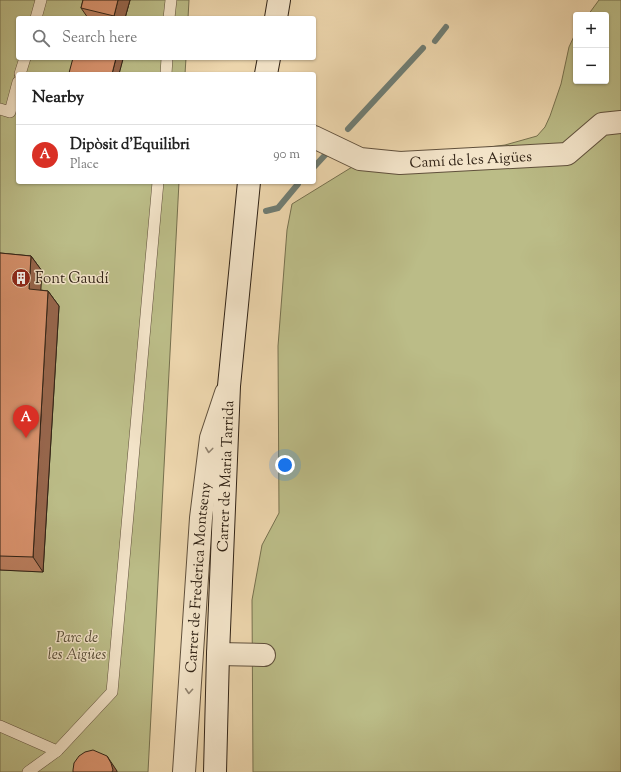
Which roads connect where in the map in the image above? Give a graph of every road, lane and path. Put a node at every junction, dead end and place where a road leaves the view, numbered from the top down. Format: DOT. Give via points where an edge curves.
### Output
graph roads {
  1 [pos="41,0"];
  2 [pos="171,0"];
  3 [pos="280,0"];
  4 [pos="37,16"];
  5 [pos="170,16"];
  6 [pos="276,16"];
  7 [pos="24,60"];
  8 [pos="167,60"];
  9 [pos="269,60"];
  10 [pos="21,72"];
  11 [pos="166,72"];
  12 [pos="266,72"];
  13 [pos="16,89"];
  14 [pos="9,112"];
  15 [pos="621,122"];
  16 [pos="316,138"];
  17 [pos="158,184"];
  18 [pos="249,184"];
  19 [pos="229,386"];
  20 [pos="218,654"];
  21 [pos="264,655"];
  22 [pos="0,726"];
  23 [pos="57,751"];
  24 [pos="28,772"];
  25 [pos="184,772"];
  26 [pos="215,772"];
  1 -- 4 [label="lane"];
  2 -- 5 [label="lane"];
  3 -- 6 [label="street"];
  7 -- 10 [label="lane"];
  8 -- 11 [label="lane"];
  9 -- 12 [label="street"];
  13 -- 14 [label="lane"];
  15 -- 16 [label="street, Camí de les Aigües" via="602,124 567,154 400,164 360,160"];
  17 -- 23 [label="lane" via="112,692"];
  18 -- 19 [label="street, Carrer de Maria Tarrida"];
  19 -- 20 [label="street, Carrer de Maria Tarrida"];
  19 -- 25 [label="street, Carrer de Frederica Montseny, one-way" via="211,438 202,511"];
  20 -- 21 [label="street"];
  20 -- 26 [label="street, Carrer de Maria Tarrida"];
  22 -- 23 [label="lane"];
  23 -- 24 [label="lane"];
}
